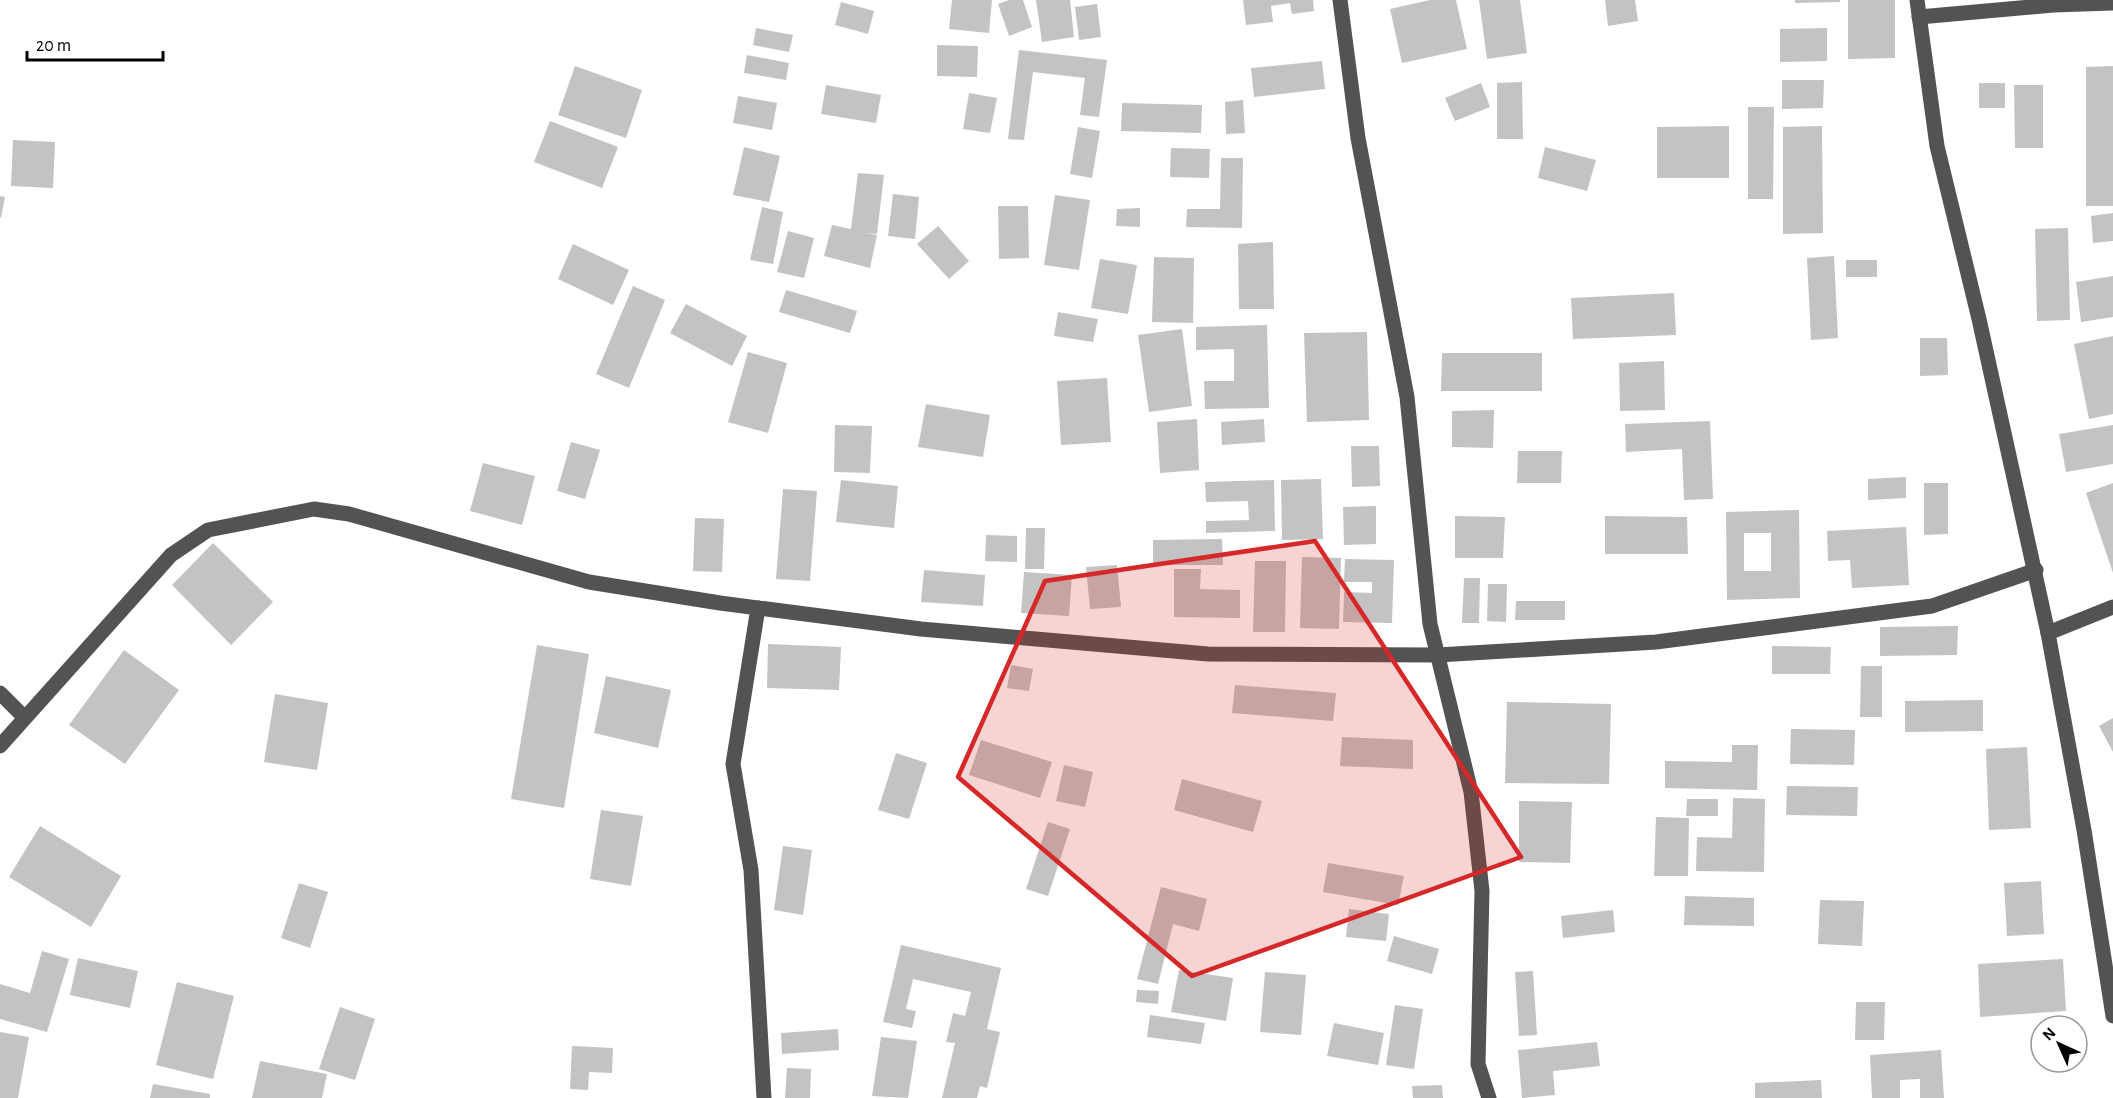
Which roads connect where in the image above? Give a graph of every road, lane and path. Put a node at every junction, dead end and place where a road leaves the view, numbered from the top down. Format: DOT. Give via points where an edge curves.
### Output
graph roads {
  1 [pos="1340,0"];
  2 [pos="1917,0"];
  3 [pos="2113,3"];
  4 [pos="1919,17"];
  5 [pos="2036,570"];
  6 [pos="2113,607"];
  7 [pos="758,608"];
  8 [pos="2048,633"];
  9 [pos="1438,655"];
  10 [pos="0,693"];
  11 [pos="24,717"];
  12 [pos="0,746"];
  13 [pos="2113,1016"];
  14 [pos="764,1098"];
  15 [pos="1489,1098"];
  1 -- 9 [label="street" via="1358,138 1407,398 1430,624"];
  2 -- 4 [label="street"];
  3 -- 4 [label="street"];
  4 -- 5 [label="street" via="1937,146"];
  5 -- 8 [label="street"];
  5 -- 9 [label="street" via="1932,606 1656,642"];
  6 -- 8 [label="street"];
  7 -- 9 [label="street" via="921,629 1208,654"];
  7 -- 11 [label="street" via="588,582 349,514 314,509 208,530 171,555"];
  7 -- 14 [label="street" via="733,764 751,870"];
  8 -- 13 [label="street"];
  9 -- 15 [label="street" via="1471,792 1482,891 1478,1064"];
  10 -- 11 [label="street"];
  11 -- 12 [label="street"];
}
